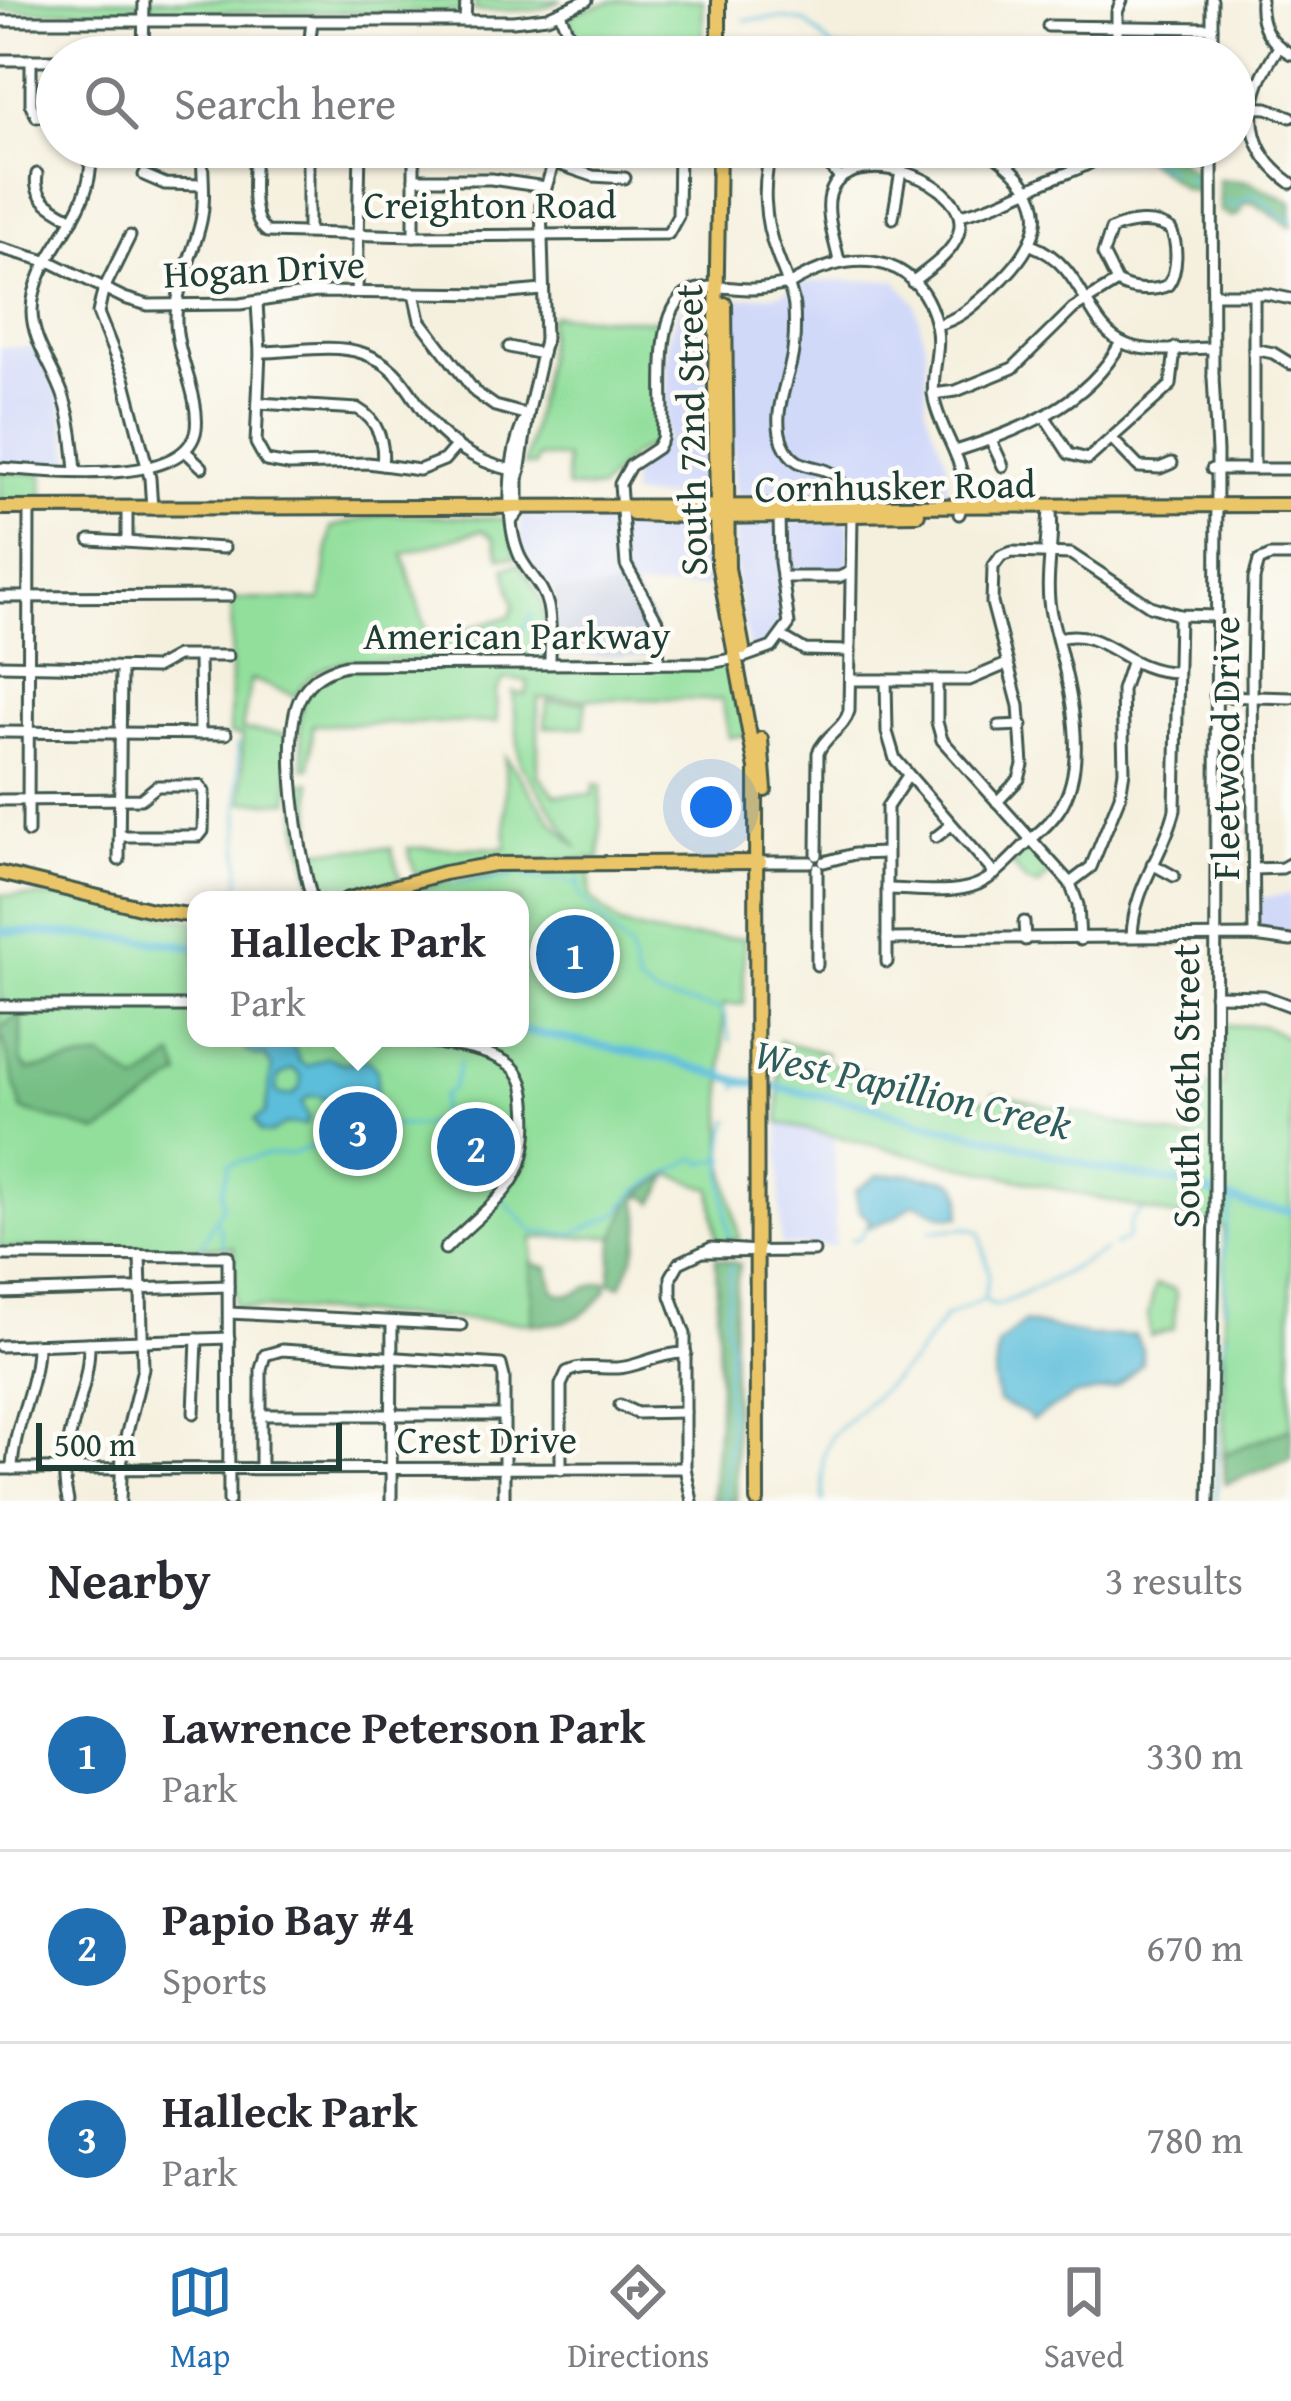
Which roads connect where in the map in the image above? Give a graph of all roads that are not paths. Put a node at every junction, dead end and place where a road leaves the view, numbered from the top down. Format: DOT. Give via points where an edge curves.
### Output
graph roads {
  1 [pos="144,0"];
  2 [pos="466,0"];
  3 [pos="587,0"];
  4 [pos="723,0"];
  5 [pos="1122,0"];
  6 [pos="1212,0"];
  7 [pos="1261,0"];
  8 [pos="568,9"];
  9 [pos="0,21"];
  10 [pos="144,21"];
  11 [pos="308,21"];
  12 [pos="465,21"];
  13 [pos="1048,26"];
  14 [pos="1117,27"];
  15 [pos="1212,28"];
  16 [pos="144,36"];
  17 [pos="308,36"];
  18 [pos="570,36"];
  19 [pos="723,36"];
  20 [pos="1117,36"];
  21 [pos="1212,36"];
  22 [pos="1279,47"];
  23 [pos="1291,54"];
  24 [pos="0,60"];
  25 [pos="31,60"];
  26 [pos="36,60"];
  27 [pos="1255,96"];
  28 [pos="1255,108"];
  29 [pos="36,115"];
  30 [pos="1291,117"];
  31 [pos="1255,136"];
  32 [pos="91,168"];
  33 [pos="202,168"];
  34 [pos="255,168"];
  35 [pos="308,168"];
  36 [pos="360,168"];
  37 [pos="414,168"];
  38 [pos="550,168"];
  39 [pos="570,168"];
  40 [pos="679,168"];
  41 [pos="723,168"];
  42 [pos="767,168"];
  43 [pos="831,168"];
  44 [pos="900,168"];
  45 [pos="1010,168"];
  46 [pos="1086,168"];
  47 [pos="1212,168"];
  48 [pos="899,172"];
  49 [pos="37,174"];
  50 [pos="144,176"];
  51 [pos="625,178"];
  52 [pos="840,178"];
  53 [pos="414,179"];
  54 [pos="1291,183"];
  55 [pos="202,185"];
  56 [pos="545,188"];
  57 [pos="1029,190"];
  58 [pos="960,215"];
  59 [pos="893,218"];
  60 [pos="73,219"];
  61 [pos="308,232"];
  62 [pos="361,233"];
  63 [pos="541,234"];
  64 [pos="130,236"];
  65 [pos="414,236"];
  66 [pos="1031,245"];
  67 [pos="0,248"];
  68 [pos="839,260"];
  69 [pos="50,262"];
  70 [pos="912,282"];
  71 [pos="1117,282"];
  72 [pos="789,284"];
  73 [pos="104,288"];
  74 [pos="542,290"];
  75 [pos="721,291"];
  76 [pos="358,292"];
  77 [pos="414,292"];
  78 [pos="1213,294"];
  79 [pos="1254,294"];
  80 [pos="1291,299"];
  81 [pos="1087,300"];
  82 [pos="257,303"];
  83 [pos="177,305"];
  84 [pos="936,325"];
  85 [pos="1121,342"];
  86 [pos="509,347"];
  87 [pos="1175,348"];
  88 [pos="1213,348"];
  89 [pos="1254,350"];
  90 [pos="260,352"];
  91 [pos="542,354"];
  92 [pos="1291,364"];
  93 [pos="933,394"];
  94 [pos="258,403"];
  95 [pos="529,415"];
  96 [pos="1045,417"];
  97 [pos="991,440"];
  98 [pos="1112,440"];
  99 [pos="457,445"];
  100 [pos="185,451"];
  101 [pos="956,452"];
  102 [pos="1172,464"];
  103 [pos="382,466"];
  104 [pos="1003,466"];
  105 [pos="147,467"];
  106 [pos="202,467"];
  107 [pos="0,468"];
  108 [pos="1214,469"];
  109 [pos="1254,469"];
  110 [pos="1291,469"];
  111 [pos="516,470"];
  112 [pos="76,472"];
  113 [pos="840,477"];
  114 [pos="722,482"];
  115 [pos="923,506"];
  116 [pos="0,508"];
  117 [pos="29,508"];
  118 [pos="127,508"];
  119 [pos="152,508"];
  120 [pos="960,508"];
  121 [pos="1214,508"];
  122 [pos="624,509"];
  123 [pos="1291,509"];
  124 [pos="1050,510"];
  125 [pos="512,511"];
  126 [pos="847,511"];
  127 [pos="693,512"];
  128 [pos="722,512"];
  129 [pos="779,516"];
  130 [pos="747,517"];
  131 [pos="722,537"];
  132 [pos="90,540"];
  133 [pos="128,541"];
  134 [pos="224,548"];
  135 [pos="1050,552"];
  136 [pos="1291,556"];
  137 [pos="850,572"];
  138 [pos="782,577"];
  139 [pos="230,596"];
  140 [pos="0,597"];
  141 [pos="29,597"];
  142 [pos="1179,615"];
  143 [pos="1214,616"];
  144 [pos="784,637"];
  145 [pos="1059,638"];
  146 [pos="850,651"];
  147 [pos="200,656"];
  148 [pos="228,656"];
  149 [pos="740,657"];
  150 [pos="550,663"];
  151 [pos="659,663"];
  152 [pos="1131,663"];
  153 [pos="0,664"];
  154 [pos="28,664"];
  155 [pos="1007,664"];
  156 [pos="121,668"];
  157 [pos="1177,672"];
  158 [pos="850,680"];
  159 [pos="886,680"];
  160 [pos="938,680"];
  161 [pos="1214,696"];
  162 [pos="1252,696"];
  163 [pos="1291,698"];
  164 [pos="1022,725"];
  165 [pos="999,726"];
  166 [pos="0,733"];
  167 [pos="29,733"];
  168 [pos="120,733"];
  169 [pos="200,734"];
  170 [pos="226,734"];
  171 [pos="907,777"];
  172 [pos="0,800"];
  173 [pos="28,800"];
  174 [pos="120,800"];
  175 [pos="997,802"];
  176 [pos="950,826"];
  177 [pos="28,832"];
  178 [pos="120,836"];
  179 [pos="936,837"];
  180 [pos="1031,839"];
  181 [pos="886,853"];
  182 [pos="119,860"];
  183 [pos="761,862"];
  184 [pos="817,862"];
  185 [pos="1291,862"];
  186 [pos="1152,864"];
  187 [pos="1254,869"];
  188 [pos="0,873"];
  189 [pos="994,874"];
  190 [pos="1174,876"];
  191 [pos="1070,883"];
  192 [pos="887,889"];
  193 [pos="310,891"];
  194 [pos="379,891"];
  195 [pos="187,914"];
  196 [pos="1024,922"];
  197 [pos="1132,936"];
  198 [pos="1214,936"];
  199 [pos="1254,936"];
  200 [pos="887,939"];
  201 [pos="1025,940"];
  202 [pos="1079,940"];
  203 [pos="1291,941"];
  204 [pos="887,962"];
  205 [pos="817,965"];
  206 [pos="1215,995"];
  207 [pos="0,1006"];
  208 [pos="187,1006"];
  209 [pos="1291,1006"];
  210 [pos="450,1047"];
  211 [pos="445,1249"];
  212 [pos="761,1251"];
  213 [pos="814,1251"];
  214 [pos="0,1255"];
  215 [pos="140,1255"];
  216 [pos="229,1286"];
  217 [pos="142,1288"];
  218 [pos="0,1293"];
  219 [pos="229,1312"];
  220 [pos="392,1322"];
  221 [pos="461,1325"];
  222 [pos="229,1338"];
  223 [pos="196,1339"];
  224 [pos="144,1341"];
  225 [pos="89,1343"];
  226 [pos="37,1345"];
  227 [pos="0,1346"];
  228 [pos="686,1353"];
  229 [pos="391,1355"];
  230 [pos="620,1405"];
  231 [pos="685,1412"];
  232 [pos="194,1413"];
  233 [pos="261,1414"];
  234 [pos="392,1415"];
  235 [pos="504,1415"];
  236 [pos="229,1468"];
  237 [pos="261,1468"];
  238 [pos="391,1468"];
  239 [pos="686,1468"];
  240 [pos="6,1469"];
  241 [pos="63,1469"];
  242 [pos="120,1469"];
  243 [pos="504,1469"];
  244 [pos="560,1469"];
  245 [pos="68,1501"];
  246 [pos="120,1501"];
  247 [pos="229,1501"];
  248 [pos="391,1501"];
  249 [pos="504,1501"];
  250 [pos="692,1501"];
  251 [pos="760,1501"];
  252 [pos="1209,1501"];
  1 -- 10 [label="street"];
  2 -- 12 [label="street"];
  3 -- 8 [label="street"];
  4 -- 19 [label="main road"];
  5 -- 14 [label="street"];
  6 -- 15 [label="street"];
  7 -- 22 [label="street" via="1261,21"];
  8 -- 12 [label="street"];
  8 -- 18 [label="street"];
  9 -- 10 [label="street"];
  10 -- 11 [label="street"];
  10 -- 16 [label="street"];
  11 -- 12 [label="street"];
  11 -- 17 [label="street"];
  13 -- 14 [label="street"];
  14 -- 15 [label="street"];
  14 -- 20 [label="street"];
  15 -- 21 [label="street"];
  22 -- 23 [label="street"];
  22 -- 27 [label="street"];
  24 -- 25 [label="street"];
  25 -- 26 [label="street"];
  25 -- 29 [label="street"];
  28 -- 30 [label="street"];
  31 -- 54 [label="street" via="1271,168"];
  32 -- 60 [label="street"];
  33 -- 55 [label="street"];
  34 -- 61 [label="street, Creighton Road" via="262,230"];
  35 -- 61 [label="street"];
  36 -- 62 [label="street"];
  37 -- 53 [label="street"];
  38 -- 56 [label="street"];
  39 -- 51 [label="street"];
  40 -- 63 [label="street, Creighton Road" via="677,223 668,234"];
  41 -- 75 [label="main road, South 72nd Street"];
  42 -- 72 [label="street" via="767,219"];
  43 -- 52 [label="street"];
  44 -- 48 [label="street"];
  45 -- 57 [label="street"];
  46 -- 57 [label="street"];
  47 -- 78 [label="street, South 66th Street"];
  48 -- 52 [label="street" via="858,169"];
  48 -- 58 [label="street" via="943,191"];
  48 -- 59 [label="street"];
  49 -- 60 [label="street" via="42,199"];
  50 -- 55 [label="street"];
  52 -- 68 [label="street" via="829,208"];
  53 -- 56 [label="street"];
  53 -- 65 [label="street"];
  55 -- 83 [label="street" via="200,225"];
  56 -- 63 [label="street"];
  57 -- 58 [label="street"];
  57 -- 66 [label="street"];
  58 -- 70 [label="street" via="957,240"];
  60 -- 69 [label="street"];
  61 -- 62 [label="street, Creighton Road"];
  62 -- 65 [label="street, Creighton Road"];
  62 -- 76 [label="street"];
  63 -- 65 [label="street, Creighton Road"];
  63 -- 74 [label="street"];
  64 -- 73 [label="street"];
  66 -- 81 [label="street" via="1062,262"];
  66 -- 84 [label="street" via="965,314"];
  67 -- 69 [label="street, Hogan Drive"];
  68 -- 70 [label="street" via="881,263"];
  68 -- 72 [label="street"];
  69 -- 73 [label="street, Hogan Drive"];
  69 -- 112 [label="street" via="35,294 33,324 64,396"];
  70 -- 84 [label="street"];
  71 -- 71 [label="street" via="1168,285 1175,238 1167,226 1128,224 1107,235 1103,254"];
  71 -- 81 [label="street"];
  72 -- 75 [label="street" via="766,293"];
  72 -- 113 [label="street" via="794,346 780,396 782,441 803,464"];
  73 -- 83 [label="street, Hogan Drive" via="137,303"];
  73 -- 105 [label="street" via="98,321 124,378"];
  74 -- 77 [label="street, Hogan Drive"];
  74 -- 91 [label="street"];
  75 -- 114 [label="main road, South 72nd Street"];
  75 -- 122 [label="street" via="678,305 665,340 662,439 630,466"];
  76 -- 77 [label="street, Hogan Drive"];
  76 -- 82 [label="street, Hogan Drive"];
  77 -- 95 [label="street" via="422,323 476,392"];
  78 -- 79 [label="street"];
  78 -- 88 [label="street, South 66th Street"];
  79 -- 80 [label="street"];
  79 -- 89 [label="street"];
  81 -- 85 [label="street"];
  81 -- 93 [label="street" via="1013,368"];
  82 -- 83 [label="street, Hogan Drive"];
  82 -- 90 [label="street"];
  83 -- 100 [label="street" via="196,422"];
  84 -- 93 [label="street"];
  85 -- 87 [label="street"];
  85 -- 96 [label="street" via="1105,368"];
  86 -- 91 [label="street"];
  87 -- 88 [label="street"];
  87 -- 98 [label="street" via="1171,385"];
  88 -- 108 [label="street, South 66th Street"];
  89 -- 92 [label="street"];
  89 -- 109 [label="street"];
  90 -- 94 [label="street"];
  90 -- 99 [label="street" via="342,349 375,358 404,380"];
  91 -- 95 [label="street"];
  93 -- 101 [label="street"];
  94 -- 103 [label="street" via="358,409 376,429"];
  94 -- 103 [label="street" via="256,443 266,461"];
  95 -- 111 [label="street"];
  96 -- 97 [label="street"];
  96 -- 98 [label="street" via="1081,460"];
  97 -- 101 [label="street"];
  97 -- 104 [label="street"];
  98 -- 102 [label="street" via="1142,468"];
  99 -- 103 [label="street" via="427,469"];
  99 -- 111 [label="street"];
  100 -- 105 [label="street"];
  100 -- 106 [label="street"];
  101 -- 120 [label="street"];
  105 -- 112 [label="street"];
  105 -- 119 [label="street"];
  107 -- 112 [label="street"];
  108 -- 109 [label="street"];
  108 -- 121 [label="street, South 66th Street"];
  109 -- 110 [label="street"];
  111 -- 125 [label="street"];
  113 -- 115 [label="street" via="855,501"];
  113 -- 126 [label="street"];
  114 -- 126 [label="main road" via="739,503"];
  114 -- 127 [label="main road"];
  114 -- 128 [label="main road, South 72nd Street"];
  115 -- 120 [label="main road, Cornhusker Road"];
  115 -- 126 [label="main road, Cornhusker Road"];
  116 -- 117 [label="main road, Cornhusker Road"];
  117 -- 118 [label="main road, Cornhusker Road"];
  117 -- 141 [label="street"];
  118 -- 119 [label="main road, Cornhusker Road"];
  118 -- 133 [label="street"];
  119 -- 125 [label="main road, Cornhusker Road"];
  120 -- 124 [label="main road, Cornhusker Road"];
  120 -- 126 [label="main road, Cornhusker Road"];
  121 -- 123 [label="main road, Cornhusker Road"];
  121 -- 124 [label="main road, Cornhusker Road"];
  121 -- 143 [label="street, South 66th Street"];
  122 -- 125 [label="main road, Cornhusker Road"];
  122 -- 127 [label="main road, Cornhusker Road"];
  122 -- 151 [label="street" via="626,565 657,621"];
  124 -- 135 [label="street"];
  125 -- 150 [label="street" via="516,546 549,609"];
  126 -- 128 [label="main road, Cornhusker Road"];
  126 -- 129 [label="main road, Cornhusker Road"];
  126 -- 137 [label="street"];
  127 -- 128 [label="main road, Cornhusker Road"];
  127 -- 131 [label="main road"];
  128 -- 130 [label="main road, Cornhusker Road"];
  128 -- 131 [label="main road, South 72nd Street"];
  129 -- 130 [label="main road, Cornhusker Road"];
  129 -- 138 [label="street"];
  130 -- 131 [label="main road"];
  131 -- 149 [label="main road, South 72nd Street"];
  131 -- 149 [label="main road, South 72nd Street" via="723,599"];
  132 -- 133 [label="street"];
  133 -- 134 [label="street"];
  135 -- 142 [label="street" via="1080,558 1139,601"];
  135 -- 145 [label="street"];
  135 -- 155 [label="street" via="1006,553 993,567 993,616"];
  136 -- 162 [label="street, Fleetwood Drive" via="1256,558"];
  137 -- 138 [label="street"];
  137 -- 146 [label="street"];
  138 -- 144 [label="street" via="790,615"];
  139 -- 141 [label="street"];
  140 -- 141 [label="street"];
  141 -- 154 [label="street"];
  142 -- 143 [label="street"];
  142 -- 157 [label="street"];
  143 -- 161 [label="street, South 66th Street"];
  144 -- 146 [label="street" via="805,650"];
  144 -- 149 [label="street"];
  145 -- 152 [label="street" via="1089,636"];
  145 -- 180 [label="street" via="1073,774 1060,809"];
  146 -- 158 [label="street"];
  147 -- 148 [label="street"];
  147 -- 156 [label="street"];
  147 -- 169 [label="street"];
  149 -- 151 [label="street, American Parkway"];
  149 -- 183 [label="main road, South 72nd Street"];
  149 -- 183 [label="main road, South 72nd Street" via="764,763"];
  150 -- 151 [label="street, American Parkway"];
  150 -- 193 [label="street, American Parkway" via="346,665 308,685 295,710 294,790"];
  152 -- 157 [label="street"];
  152 -- 191 [label="street" via="1122,690 1120,796 1091,867"];
  153 -- 154 [label="street"];
  154 -- 156 [label="street"];
  154 -- 167 [label="street"];
  155 -- 160 [label="street" via="969,680"];
  155 -- 164 [label="street"];
  156 -- 168 [label="street"];
  157 -- 186 [label="street" via="1174,810"];
  158 -- 159 [label="street"];
  158 -- 184 [label="street" via="848,716 818,753"];
  159 -- 160 [label="street"];
  159 -- 171 [label="street" via="889,743"];
  160 -- 175 [label="street" via="942,740"];
  161 -- 162 [label="street"];
  161 -- 198 [label="street, South 66th Street"];
  162 -- 163 [label="street"];
  162 -- 187 [label="street, Fleetwood Drive"];
  164 -- 165 [label="street"];
  164 -- 175 [label="street" via="1022,773"];
  166 -- 167 [label="street"];
  167 -- 168 [label="street"];
  167 -- 173 [label="street"];
  168 -- 169 [label="street"];
  168 -- 174 [label="street"];
  169 -- 170 [label="street"];
  171 -- 176 [label="street"];
  171 -- 181 [label="street" via="887,807"];
  172 -- 173 [label="street"];
  173 -- 174 [label="street"];
  173 -- 177 [label="street"];
  174 -- 178 [label="street"];
  174 -- 178 [label="street" via="141,800 157,786 204,791 199,836"];
  175 -- 180 [label="street"];
  176 -- 179 [label="street"];
  176 -- 189 [label="street"];
  178 -- 182 [label="street"];
  180 -- 189 [label="street"];
  180 -- 191 [label="street"];
  181 -- 184 [label="street"];
  181 -- 192 [label="street"];
  183 -- 184 [label="street"];
  183 -- 194 [label="main road" via="494,864"];
  183 -- 212 [label="main road, South 72nd Street"];
  184 -- 205 [label="street"];
  185 -- 187 [label="street"];
  186 -- 190 [label="street"];
  186 -- 197 [label="street"];
  187 -- 199 [label="street, Fleetwood Drive"];
  188 -- 195 [label="main road"];
  189 -- 192 [label="street" via="968,888"];
  191 -- 202 [label="street"];
  192 -- 200 [label="street"];
  196 -- 201 [label="street"];
  197 -- 198 [label="street"];
  197 -- 202 [label="street"];
  198 -- 199 [label="street"];
  198 -- 206 [label="street, South 66th Street"];
  199 -- 203 [label="street"];
  200 -- 201 [label="street"];
  200 -- 204 [label="street"];
  201 -- 202 [label="street"];
  206 -- 209 [label="street" via="1264,996"];
  206 -- 252 [label="street, South 66th Street"];
  207 -- 208 [label="street"];
  210 -- 211 [label="street" via="508,1063 519,1074 525,1159 518,1176"];
  212 -- 213 [label="street"];
  212 -- 228 [label="street" via="718,1247 679,1263 671,1296"];
  212 -- 251 [label="main road, South 72nd Street"];
  214 -- 215 [label="street"];
  215 -- 216 [label="street" via="228,1256"];
  215 -- 217 [label="street"];
  216 -- 217 [label="street"];
  216 -- 219 [label="street"];
  217 -- 218 [label="street"];
  217 -- 224 [label="street"];
  219 -- 220 [label="street"];
  219 -- 222 [label="street"];
  220 -- 221 [label="street"];
  220 -- 229 [label="street"];
  222 -- 223 [label="street"];
  222 -- 236 [label="street"];
  223 -- 224 [label="street"];
  223 -- 232 [label="street"];
  224 -- 225 [label="street"];
  224 -- 242 [label="street"];
  225 -- 226 [label="street"];
  225 -- 241 [label="street"];
  226 -- 227 [label="street"];
  226 -- 240 [label="street"];
  228 -- 231 [label="street"];
  228 -- 244 [label="street" via="565,1374"];
  229 -- 233 [label="street" via="263,1353"];
  229 -- 234 [label="street"];
  229 -- 235 [label="street" via="501,1365"];
  230 -- 231 [label="street" via="637,1413"];
  231 -- 239 [label="street"];
  233 -- 234 [label="street"];
  233 -- 237 [label="street"];
  234 -- 235 [label="street"];
  234 -- 238 [label="street"];
  235 -- 243 [label="street"];
  236 -- 237 [label="street, Crest Drive"];
  236 -- 242 [label="street, Crest Drive"];
  236 -- 247 [label="street"];
  237 -- 238 [label="street, Crest Drive"];
  238 -- 243 [label="street, Crest Drive"];
  238 -- 248 [label="street"];
  239 -- 244 [label="street, Crest Drive"];
  239 -- 250 [label="street"];
  240 -- 241 [label="street, Crest Drive"];
  241 -- 242 [label="street, Crest Drive"];
  241 -- 245 [label="street"];
  242 -- 246 [label="street"];
  243 -- 244 [label="street, Crest Drive"];
  243 -- 249 [label="street"];
}
